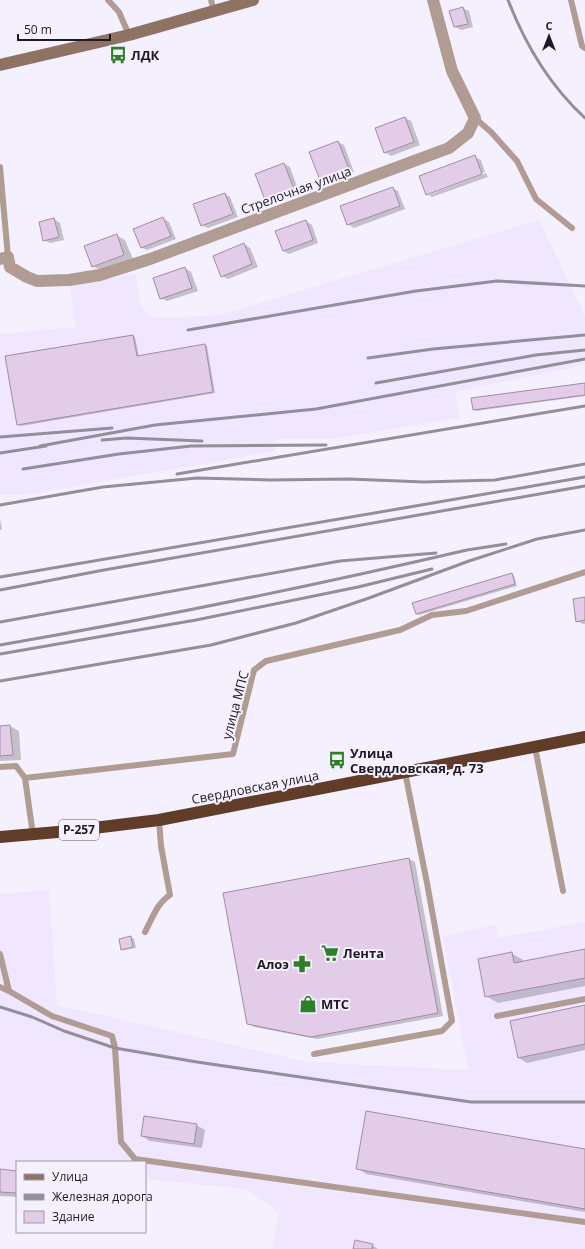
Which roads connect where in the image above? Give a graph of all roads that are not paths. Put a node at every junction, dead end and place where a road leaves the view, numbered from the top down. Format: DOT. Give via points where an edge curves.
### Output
graph roads {
  1 [pos="108,0"];
  2 [pos="253,0"];
  3 [pos="433,0"];
  4 [pos="571,0"];
  5 [pos="212,5"];
  6 [pos="129,35"];
  7 [pos="585,48"];
  8 [pos="0,65"];
  9 [pos="475,118"];
  10 [pos="0,167"];
  11 [pos="572,228"];
  12 [pos="4,258"];
  13 [pos="585,572"];
  14 [pos="585,737"];
  15 [pos="535,747"];
  16 [pos="0,767"];
  17 [pos="405,772"];
  18 [pos="25,778"];
  19 [pos="159,820"];
  20 [pos="33,835"];
  21 [pos="0,837"];
  22 [pos="563,891"];
  23 [pos="145,932"];
  24 [pos="0,954"];
  25 [pos="0,988"];
  26 [pos="9,991"];
  27 [pos="585,999"];
  28 [pos="497,1016"];
  29 [pos="314,1054"];
  30 [pos="585,1222"];
  1 -- 6 [label="lane" via="119,12"];
  2 -- 5 [label="main road"];
  3 -- 9 [label="street" via="452,71"];
  4 -- 7 [label="lane" via="582,46"];
  5 -- 6 [label="main road"];
  6 -- 8 [label="main road"];
  9 -- 11 [label="lane" via="517,161 536,199"];
  9 -- 12 [label="street, Стрелочная улица" via="468,133 449,148 150,259 100,275 37,281 10,267"];
  10 -- 12 [label="lane"];
  13 -- 18 [label="lane, улица МПС" via="466,611 432,615 400,630 266,661 254,670 233,754"];
  14 -- 15 [label="highway, Свердловская улица / Р-257"];
  15 -- 17 [label="highway, Свердловская улица / Р-257"];
  15 -- 22 [label="lane"];
  16 -- 18 [label="lane" via="16,766"];
  17 -- 19 [label="highway, Свердловская улица / Р-257"];
  17 -- 29 [label="lane" via="452,1021 442,1031"];
  18 -- 20 [label="lane"];
  19 -- 20 [label="highway, Свердловская улица / Р-257"];
  19 -- 23 [label="lane" via="170,895 158,906"];
  20 -- 21 [label="highway, Свердловская улица / Р-257"];
  24 -- 26 [label="lane"];
  25 -- 26 [label="lane"];
  26 -- 30 [label="lane" via="52,1016 112,1036 122,1142 135,1159"];
  27 -- 28 [label="lane"];
}
